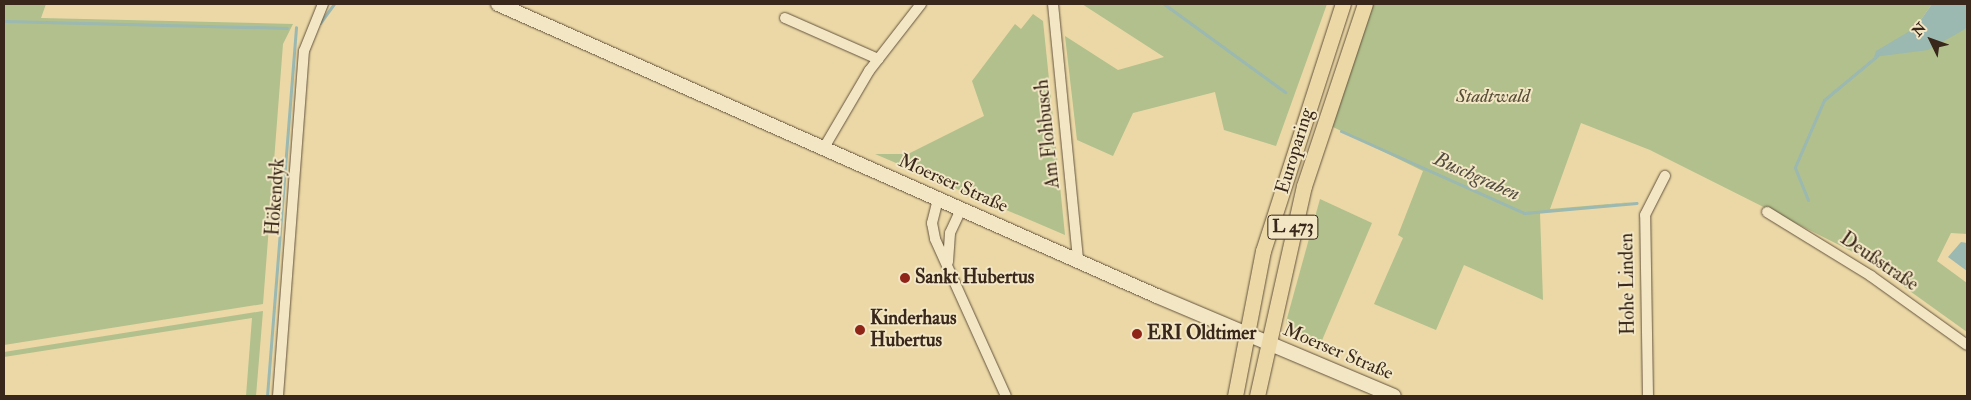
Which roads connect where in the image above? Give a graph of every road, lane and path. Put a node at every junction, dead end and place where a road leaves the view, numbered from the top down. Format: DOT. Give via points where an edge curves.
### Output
graph roads {
  1 [pos="323,4"];
  2 [pos="498,4"];
  3 [pos="920,4"];
  4 [pos="1053,4"];
  5 [pos="1343,4"];
  6 [pos="1365,4"];
  7 [pos="785,18"];
  8 [pos="878,59"];
  9 [pos="825,146"];
  10 [pos="1665,176"];
  11 [pos="938,198"];
  12 [pos="961,209"];
  13 [pos="1767,212"];
  14 [pos="1078,260"];
  15 [pos="948,263"];
  16 [pos="1246,334"];
  17 [pos="1268,342"];
  18 [pos="1967,346"];
  19 [pos="278,396"];
  20 [pos="1006,396"];
  21 [pos="1235,396"];
  22 [pos="1256,396"];
  23 [pos="1394,396"];
  24 [pos="1648,396"];
  1 -- 19 [label="street, Hökendyk" via="304,52"];
  2 -- 9 [label="main road, Moerser Straße"];
  3 -- 8 [label="street"];
  4 -- 14 [label="street, Am Flohbusch"];
  5 -- 16 [label="main road, Europaring / L 473" via="1293,149"];
  6 -- 17 [label="main road, Europaring / L 473" via="1304,186"];
  7 -- 8 [label="street"];
  8 -- 9 [label="street"];
  9 -- 11 [label="main road, Moerser Straße"];
  10 -- 24 [label="street, Hohe Linden" via="1645,215"];
  11 -- 12 [label="main road, Moerser Straße"];
  11 -- 15 [label="street" via="932,223"];
  12 -- 14 [label="main road, Moerser Straße"];
  12 -- 15 [label="street" via="950,232"];
  13 -- 18 [label="street, Deußstraße" via="1871,276"];
  14 -- 16 [label="main road, Moerser Straße"];
  15 -- 20 [label="street"];
  16 -- 17 [label="main road, Moerser Straße"];
  16 -- 21 [label="main road, L 473"];
  17 -- 22 [label="main road, L 473"];
  17 -- 23 [label="main road, Moerser Straße"];
}
